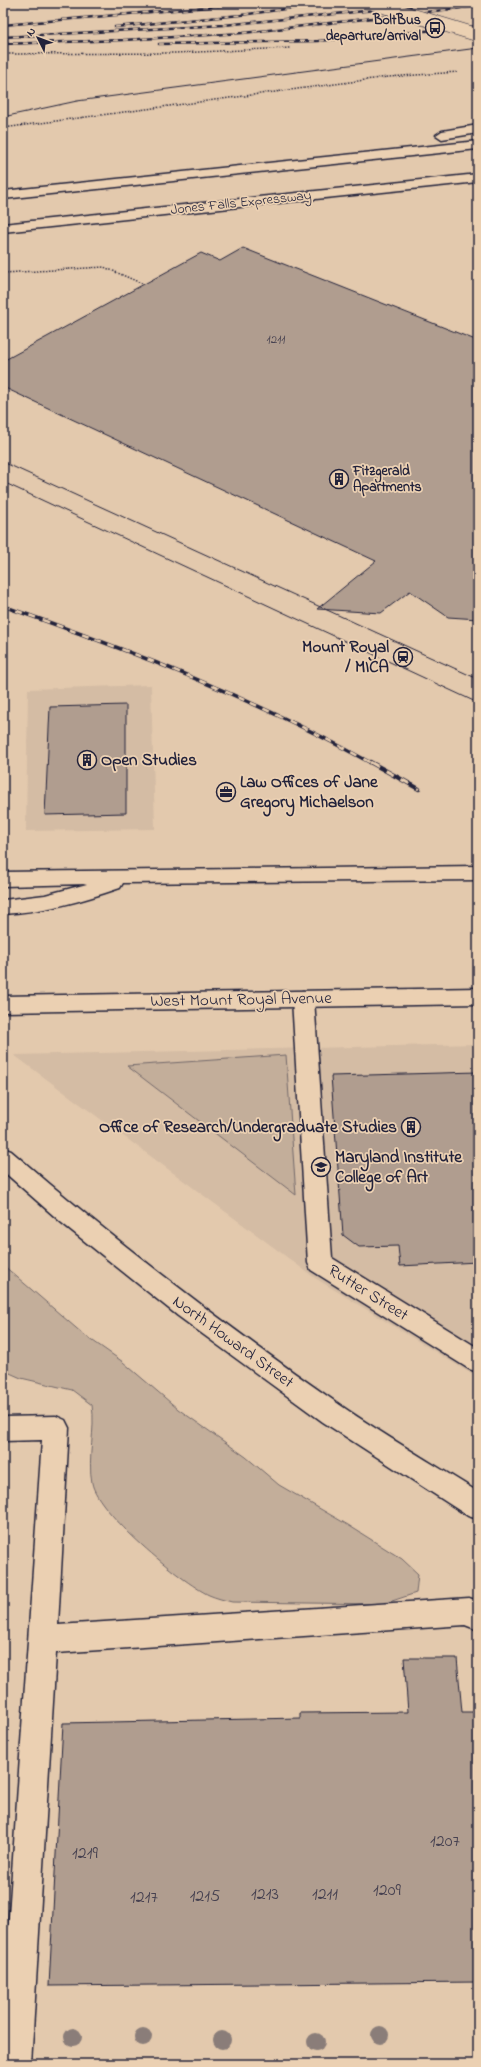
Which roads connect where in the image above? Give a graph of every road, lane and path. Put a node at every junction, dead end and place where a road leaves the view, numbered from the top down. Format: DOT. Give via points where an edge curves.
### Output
graph roads {
  1 [pos="372,3"];
  2 [pos="478,35"];
  3 [pos="290,48"];
  4 [pos="3,54"];
  5 [pos="460,72"];
  6 [pos="3,128"];
  7 [pos="478,130"];
  8 [pos="426,137"];
  9 [pos="410,139"];
  10 [pos="478,145"];
  11 [pos="478,178"];
  12 [pos="112,184"];
  13 [pos="470,192"];
  14 [pos="3,195"];
  15 [pos="136,215"];
  16 [pos="3,228"];
  17 [pos="3,274"];
  18 [pos="143,284"];
  19 [pos="478,873"];
  20 [pos="131,876"];
  21 [pos="11,879"];
  22 [pos="3,907"];
  23 [pos="478,996"];
  24 [pos="303,999"];
  25 [pos="3,1004"];
  26 [pos="3,1157"];
  27 [pos="478,1361"];
  28 [pos="3,1430"];
  29 [pos="478,1507"];
  30 [pos="478,1617"];
  31 [pos="43,1640"];
  32 [pos="15,2064"];
  1 -- 2 [label="main road, bridge"];
  3 -- 4 [label="path" via="175,53"];
  5 -- 6 [label="path" via="388,77"];
  7 -- 8 [label="main road"];
  9 -- 12 [label="main road"];
  10 -- 12 [label="main road, Jones Falls Expressway"];
  11 -- 15 [label="main road, Jones Falls Expressway"];
  12 -- 14 [label="main road, Jones Falls Expressway"];
  13 -- 15 [label="main road"];
  15 -- 16 [label="main road, Jones Falls Expressway"];
  17 -- 18 [label="path" via="104,267"];
  19 -- 20 [label="main road"];
  20 -- 21 [label="main road"];
  20 -- 22 [label="main road" via="80,894 20,907"];
  23 -- 24 [label="main road, West Mount Royal Avenue"];
  24 -- 25 [label="main road, West Mount Royal Avenue"];
  24 -- 27 [label="main road, Rutter Street" via="320,1263"];
  26 -- 29 [label="main road, North Howard Street" via="70,1216 187,1309 332,1414"];
  28 -- 31 [label="main road" via="56,1428"];
  30 -- 31 [label="main road" via="469,1611"];
  31 -- 32 [label="main road"];
}
